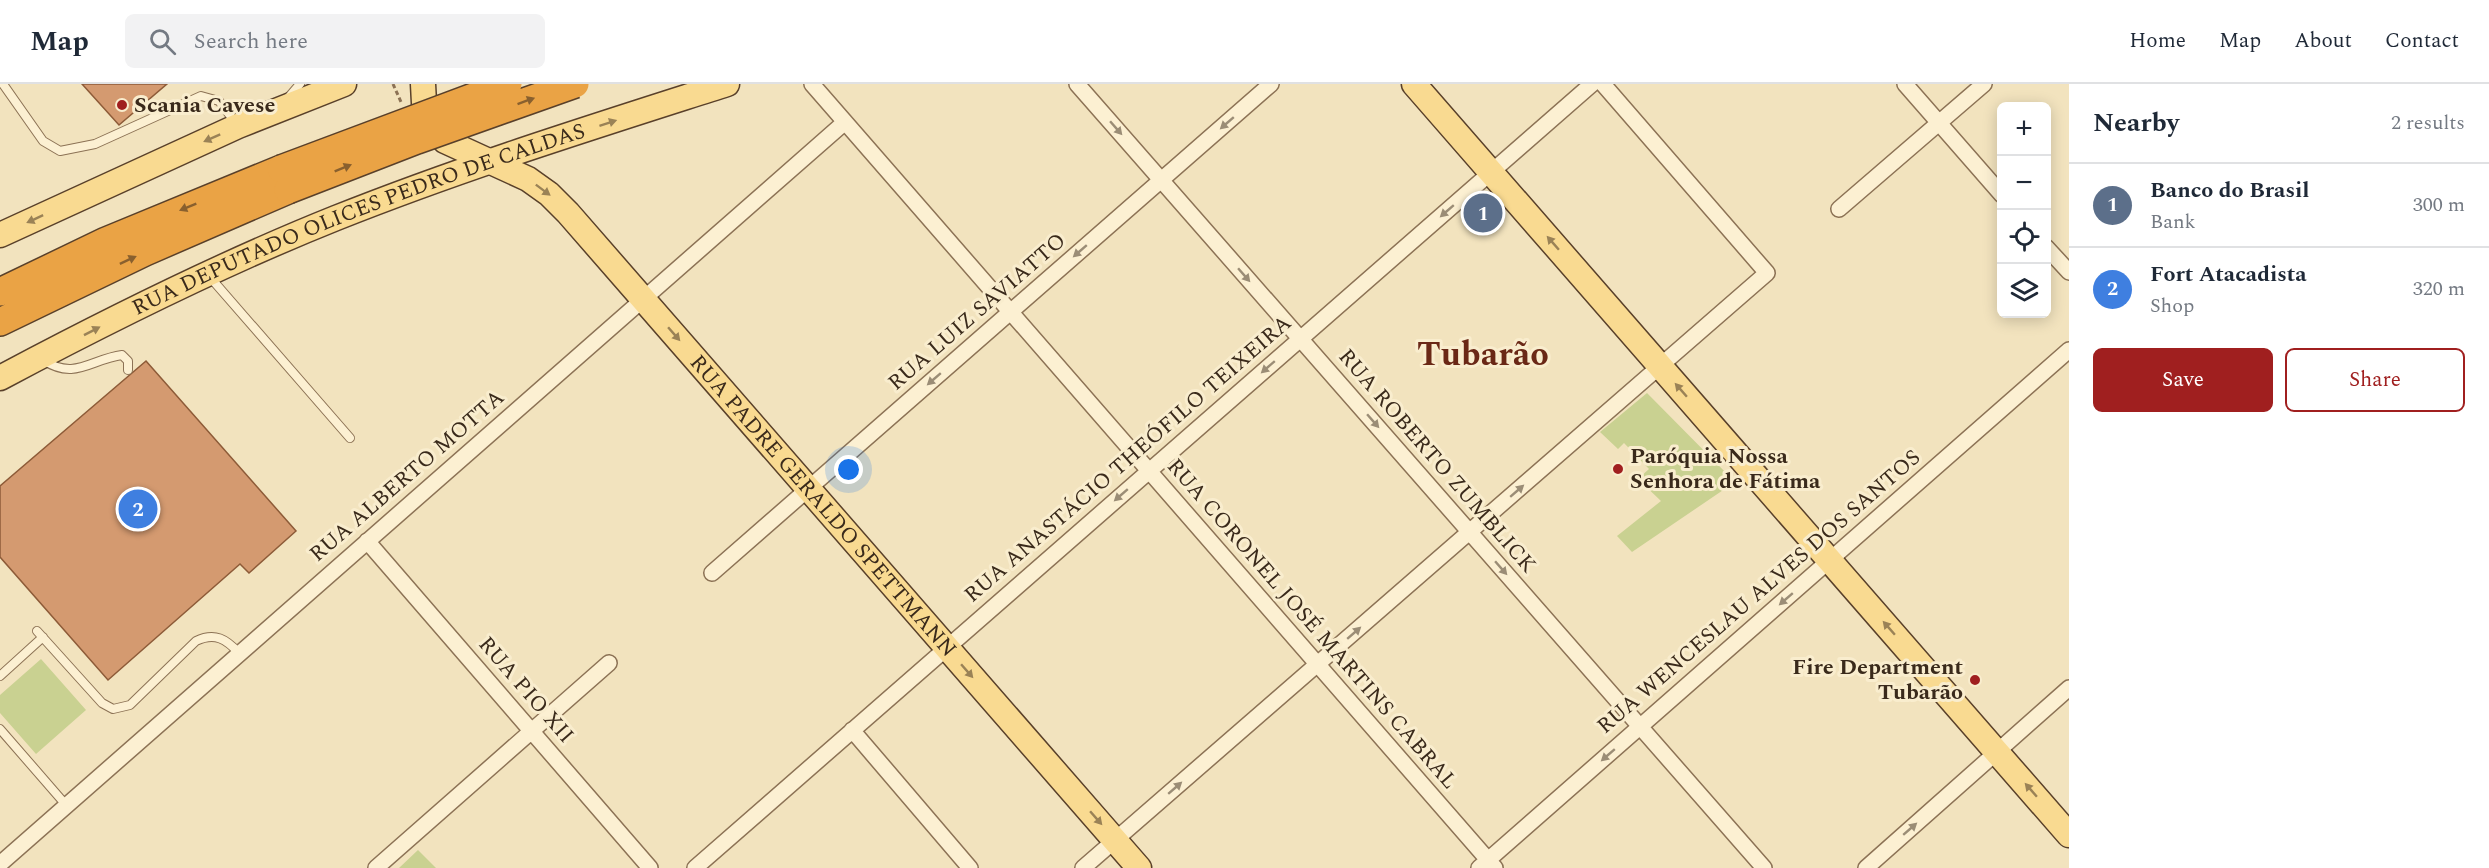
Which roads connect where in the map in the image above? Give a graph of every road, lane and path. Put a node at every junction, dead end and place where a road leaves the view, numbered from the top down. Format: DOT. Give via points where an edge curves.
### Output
graph roads {
  1 [pos="3,84"];
  2 [pos="300,84"];
  3 [pos="344,84"];
  4 [pos="423,84"];
  5 [pos="508,84"];
  6 [pos="575,84"];
  7 [pos="727,84"];
  8 [pos="812,84"];
  9 [pos="1077,84"];
  10 [pos="1271,84"];
  11 [pos="1414,84"];
  12 [pos="1592,84"];
  13 [pos="1603,84"];
  14 [pos="1905,84"];
  15 [pos="1984,84"];
  16 [pos="278,110"];
  17 [pos="844,122"];
  18 [pos="1939,123"];
  19 [pos="238,126"];
  20 [pos="493,160"];
  21 [pos="1491,172"];
  22 [pos="285,179"];
  23 [pos="1161,180"];
  24 [pos="1997,190"];
  25 [pos="1839,209"];
  26 [pos="4,231"];
  27 [pos="2051,252"];
  28 [pos="2069,272"];
  29 [pos="208,275"];
  30 [pos="0,292"];
  31 [pos="643,298"];
  32 [pos="1010,312"];
  33 [pos="0,322"];
  34 [pos="1300,339"];
  35 [pos="2069,350"];
  36 [pos="40,357"];
  37 [pos="1660,366"];
  38 [pos="128,370"];
  39 [pos="0,378"];
  40 [pos="350,438"];
  41 [pos="1149,471"];
  42 [pos="808,489"];
  43 [pos="1470,532"];
  44 [pos="367,541"];
  45 [pos="1830,560"];
  46 [pos="712,573"];
  47 [pos="947,648"];
  48 [pos="239,654"];
  49 [pos="609,663"];
  50 [pos="1317,664"];
  51 [pos="0,676"];
  52 [pos="2069,688"];
  53 [pos="1640,727"];
  54 [pos="0,729"];
  55 [pos="852,730"];
  56 [pos="532,731"];
  57 [pos="1997,752"];
  58 [pos="66,805"];
  59 [pos="2069,834"];
  60 [pos="1115,840"];
  61 [pos="0,864"];
  62 [pos="1487,865"];
  63 [pos="376,868"];
  64 [pos="650,868"];
  65 [pos="694,868"];
  66 [pos="970,868"];
  67 [pos="1083,868"];
  68 [pos="1139,868"];
  69 [pos="1764,868"];
  70 [pos="1866,868"];
  1 -- 19 [label="lane" via="43,141 60,151 95,144 201,96 219,101"];
  2 -- 16 [label="lane"];
  3 -- 16 [label="main road"];
  4 -- 20 [label="main road, RUA PADRE GERALDO SPETTMANN" via="430,123 445,141"];
  5 -- 22 [label="highway, bridge"];
  22 -- 6 [label="highway, one-way, bridge" via="417,140"];
  20 -- 7 [label="main road, RUA DEPUTADO OLICES PEDRO DE CALDAS, one-way"];
  8 -- 17 [label="street, RUA CORONEL JOSÉ MARTINS CABRAL"];
  9 -- 23 [label="street, RUA ROBERTO ZUMBLICK, one-way"];
  10 -- 23 [label="street, RUA LUIZ SAVIATTO, one-way"];
  11 -- 21 [label="main road"];
  12 -- 21 [label="street, RUA ANASTÁCIO THEÓFILO TEIXEIRA"];
  13 -- 37 [label="street" via="1767,273"];
  14 -- 18 [label="street"];
  15 -- 18 [label="street"];
  16 -- 19 [label="main road"];
  17 -- 31 [label="street, RUA ALBERTO MOTTA"];
  17 -- 32 [label="street, RUA CORONEL JOSÉ MARTINS CABRAL"];
  18 -- 24 [label="street"];
  18 -- 25 [label="street"];
  19 -- 26 [label="main road, one-way"];
  20 -- 29 [label="main road, RUA DEPUTADO OLICES PEDRO DE CALDAS" via="336,218"];
  20 -- 31 [label="main road, RUA PADRE GERALDO SPETTMANN, one-way" via="549,194"];
  21 -- 34 [label="street, RUA ANASTÁCIO THEÓFILO TEIXEIRA, one-way"];
  37 -- 21 [label="main road, one-way"];
  22 -- 30 [label="highway, one-way" via="106,241"];
  33 -- 22 [label="highway, one-way"];
  23 -- 32 [label="street, RUA LUIZ SAVIATTO, one-way"];
  23 -- 34 [label="street, RUA ROBERTO ZUMBLICK, one-way"];
  27 -- 28 [label="street"];
  36 -- 29 [label="main road, RUA DEPUTADO OLICES PEDRO DE CALDAS, one-way"];
  29 -- 40 [label="lane"];
  31 -- 42 [label="main road, RUA PADRE GERALDO SPETTMANN, one-way"];
  31 -- 44 [label="street, RUA ALBERTO MOTTA"];
  32 -- 41 [label="street, RUA CORONEL JOSÉ MARTINS CABRAL"];
  32 -- 42 [label="street, RUA LUIZ SAVIATTO, one-way"];
  34 -- 41 [label="street, RUA ANASTÁCIO THEÓFILO TEIXEIRA, one-way"];
  34 -- 43 [label="street, RUA ROBERTO ZUMBLICK, one-way"];
  35 -- 45 [label="street, RUA WENCESLAU ALVES DOS SANTOS"];
  36 -- 38 [label="lane" via="51,364 77,369 122,355 128,361"];
  36 -- 39 [label="main road, RUA DEPUTADO OLICES PEDRO DE CALDAS"];
  43 -- 37 [label="street, one-way"];
  45 -- 37 [label="main road, one-way"];
  41 -- 47 [label="street, RUA ANASTÁCIO THEÓFILO TEIXEIRA, one-way"];
  41 -- 50 [label="street, RUA CORONEL JOSÉ MARTINS CABRAL"];
  42 -- 46 [label="street, RUA LUIZ SAVIATTO"];
  42 -- 47 [label="main road, RUA PADRE GERALDO SPETTMANN"];
  50 -- 43 [label="street, one-way"];
  43 -- 53 [label="street, RUA ROBERTO ZUMBLICK, one-way"];
  44 -- 48 [label="street, RUA ALBERTO MOTTA"];
  44 -- 56 [label="street, RUA PIO XII"];
  45 -- 53 [label="street, RUA WENCESLAU ALVES DOS SANTOS, one-way"];
  57 -- 45 [label="main road, one-way"];
  47 -- 55 [label="street, RUA ANASTÁCIO THEÓFILO TEIXEIRA"];
  47 -- 60 [label="main road, RUA PADRE GERALDO SPETTMANN, one-way"];
  48 -- 51 [label="lane" via="218,637 196,641 130,705 113,709 102,703 40,634"];
  48 -- 58 [label="street, RUA ALBERTO MOTTA"];
  49 -- 56 [label="street"];
  60 -- 50 [label="street, one-way"];
  50 -- 62 [label="street, RUA CORONEL JOSÉ MARTINS CABRAL"];
  52 -- 57 [label="street"];
  53 -- 62 [label="street, RUA WENCESLAU ALVES DOS SANTOS, one-way"];
  53 -- 69 [label="street, RUA ROBERTO ZUMBLICK"];
  54 -- 58 [label="lane"];
  55 -- 65 [label="street, RUA ANASTÁCIO THEÓFILO TEIXEIRA"];
  55 -- 66 [label="street"];
  56 -- 63 [label="street"];
  56 -- 64 [label="street, RUA PIO XII"];
  59 -- 57 [label="main road, one-way"];
  70 -- 57 [label="street, one-way"];
  58 -- 61 [label="street, RUA ALBERTO MOTTA"];
  60 -- 67 [label="street"];
  60 -- 68 [label="main road, RUA PADRE GERALDO SPETTMANN"];
}
